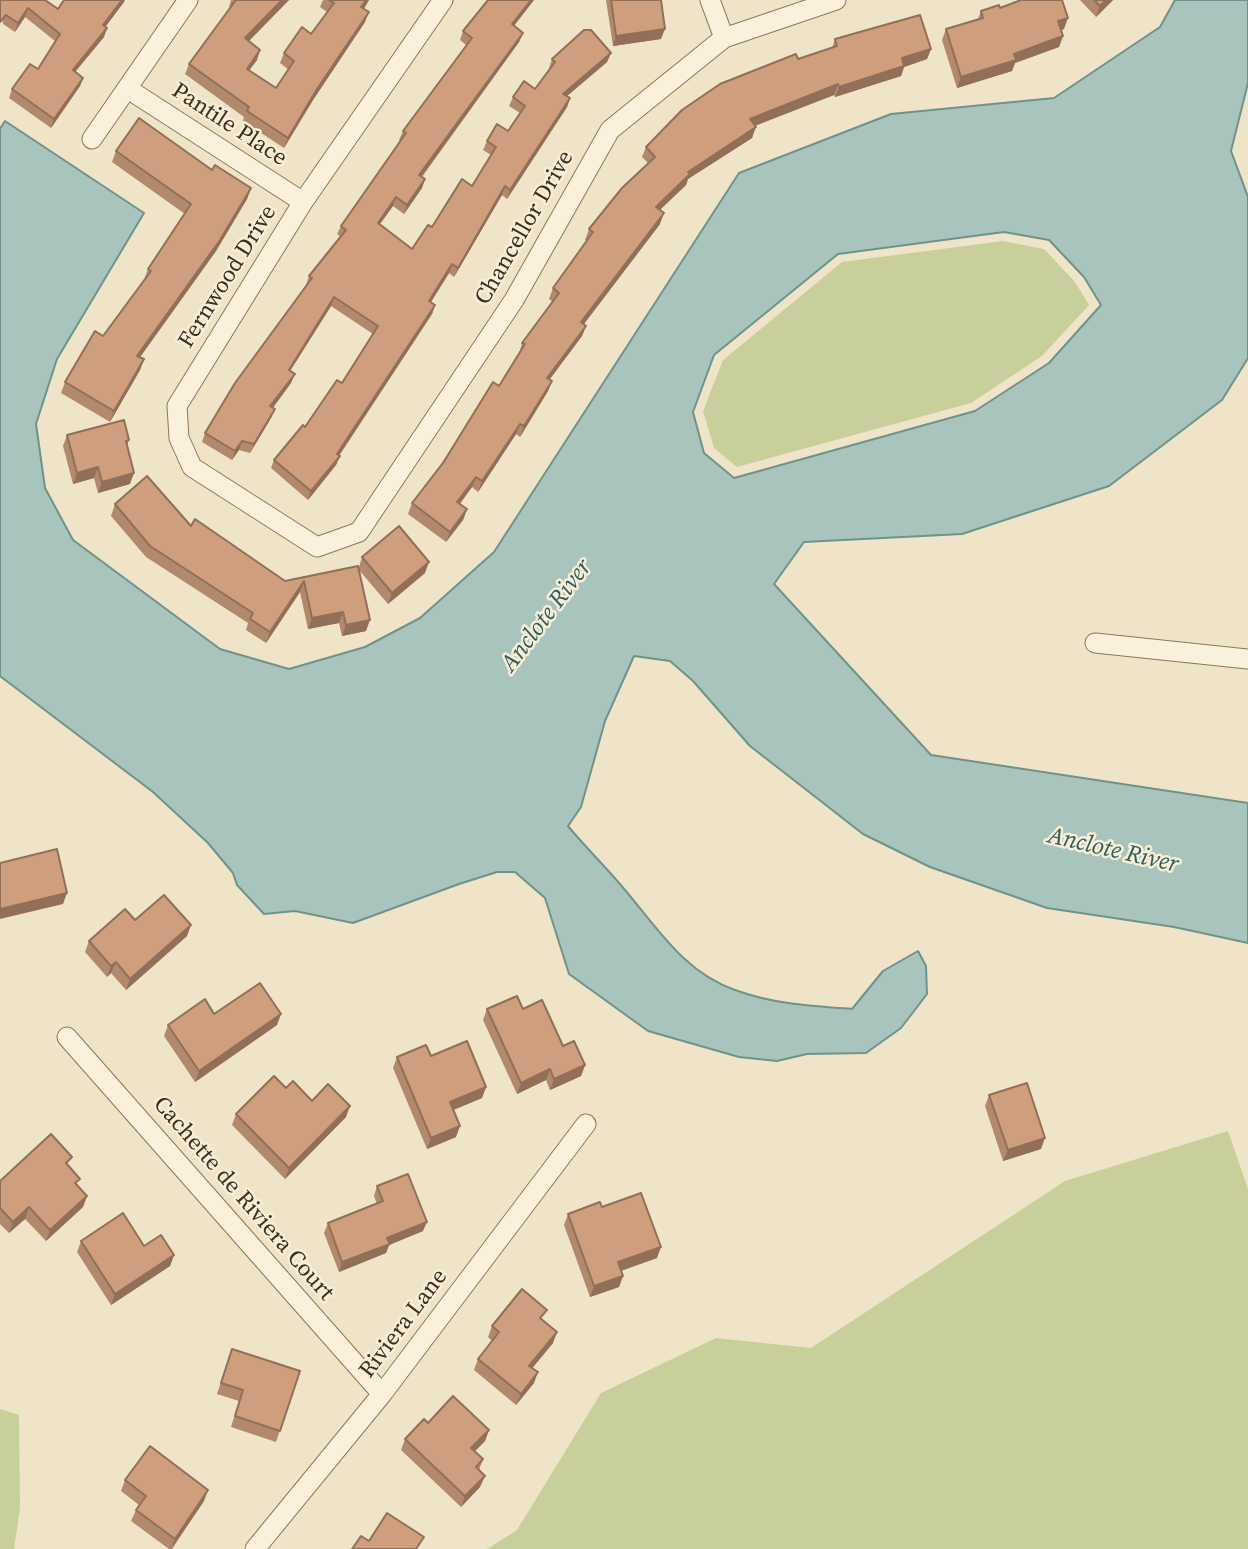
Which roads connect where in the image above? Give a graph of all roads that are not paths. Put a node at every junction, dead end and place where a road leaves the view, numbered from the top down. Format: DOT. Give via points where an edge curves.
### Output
graph roads {
  1 [pos="188,0"];
  2 [pos="443,0"];
  3 [pos="710,0"];
  4 [pos="836,0"];
  5 [pos="724,38"];
  6 [pos="128,89"];
  7 [pos="92,139"];
  8 [pos="303,202"];
  9 [pos="317,547"];
  10 [pos="1095,643"];
  11 [pos="1248,659"];
  12 [pos="67,1037"];
  13 [pos="586,1124"];
  14 [pos="383,1394"];
  15 [pos="256,1549"];
  1 -- 6 [label="street"];
  2 -- 8 [label="street, Fernwood Drive"];
  3 -- 5 [label="street"];
  4 -- 5 [label="street, Chancellor Drive"];
  5 -- 9 [label="street, Chancellor Drive" via="610,130 514,300 359,532"];
  6 -- 7 [label="street"];
  6 -- 8 [label="street, Pantile Place"];
  8 -- 9 [label="street, Fernwood Drive" via="177,405 179,438 192,467"];
  10 -- 11 [label="street"];
  12 -- 14 [label="street, Cachette de Riviera Court"];
  13 -- 14 [label="street, Riviera Lane"];
  14 -- 15 [label="street, Riviera Lane"];
}
